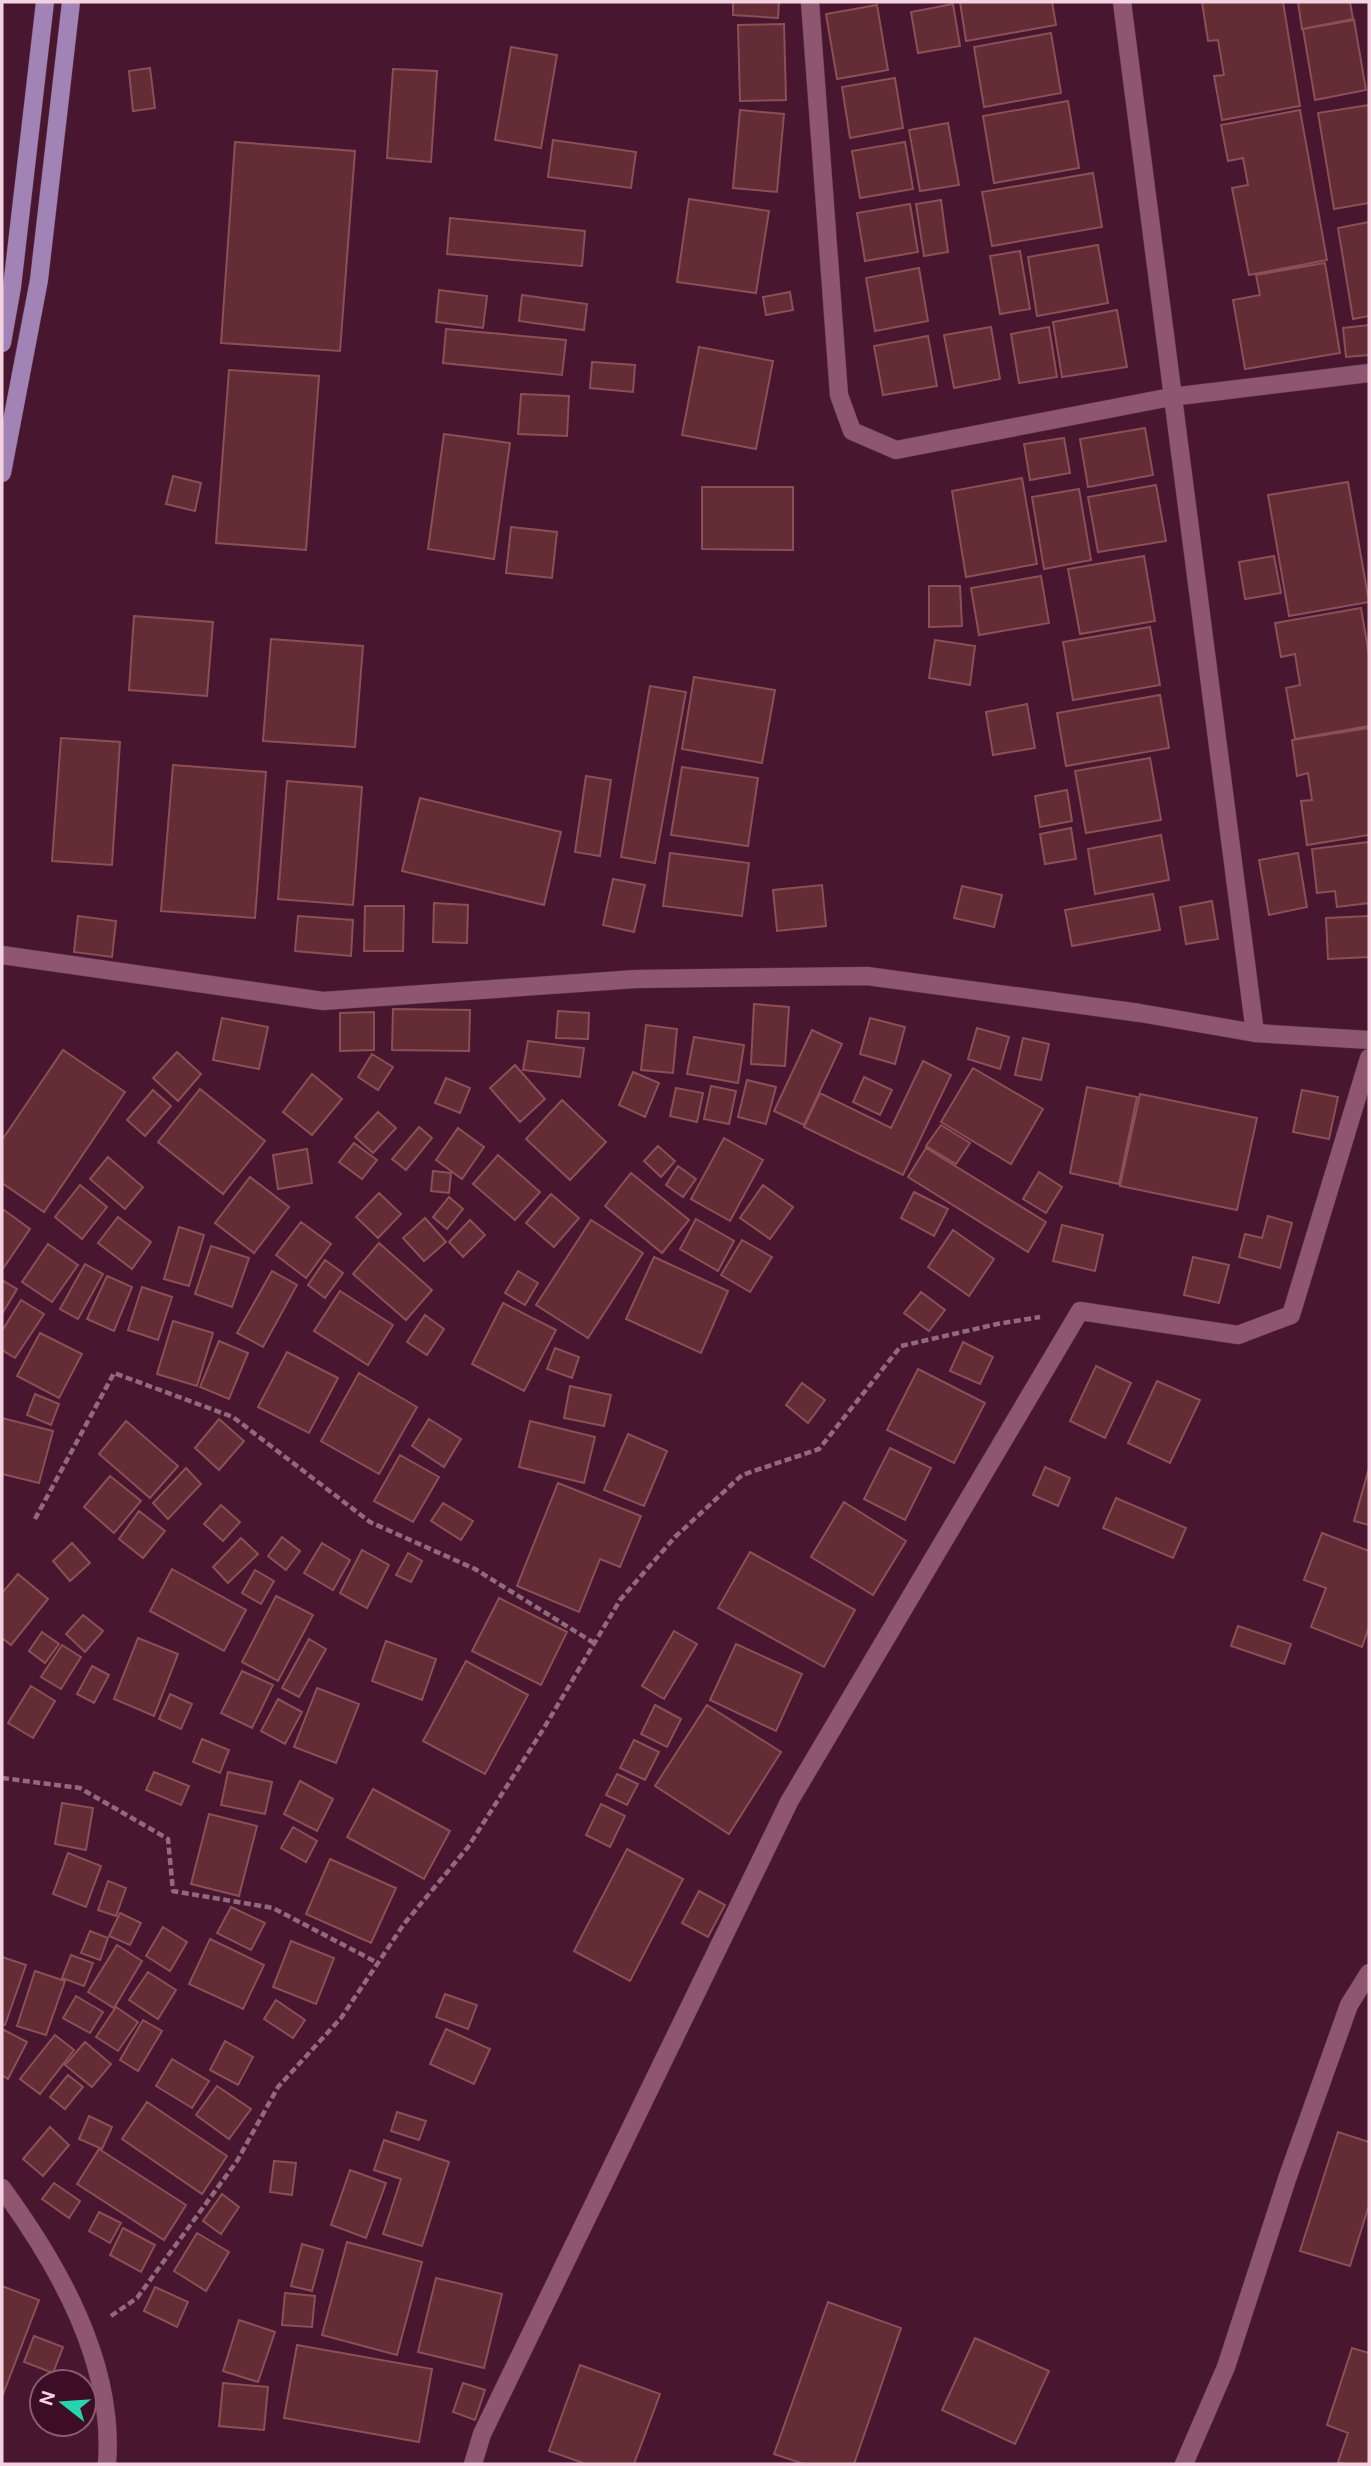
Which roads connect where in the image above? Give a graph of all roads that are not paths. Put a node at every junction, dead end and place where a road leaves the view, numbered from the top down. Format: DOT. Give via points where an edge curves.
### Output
graph roads {
  1 [pos="45,2"];
  2 [pos="71,2"];
  3 [pos="810,2"];
  4 [pos="1122,2"];
  5 [pos="2,343"];
  6 [pos="1369,373"];
  7 [pos="1171,397"];
  8 [pos="2,473"];
  9 [pos="2,955"];
  10 [pos="1255,1033"];
  11 [pos="1369,1040"];
  12 [pos="1369,1058"];
  13 [pos="1369,1973"];
  14 [pos="2,2188"];
  15 [pos="107,2464"];
  16 [pos="473,2464"];
  17 [pos="1184,2464"];
  1 -- 5 [label="main road"];
  2 -- 8 [label="main road" via="39,280"];
  3 -- 7 [label="street" via="839,395 852,432 895,450"];
  4 -- 7 [label="street"];
  6 -- 7 [label="street"];
  7 -- 10 [label="street"];
  9 -- 10 [label="street" via="323,1001 636,979 867,976"];
  10 -- 11 [label="street"];
  12 -- 16 [label="street" via="1291,1315 1238,1335 1080,1311 789,1802 482,2434"];
  13 -- 17 [label="street" via="1349,2005 1226,2367"];
  14 -- 15 [label="street" via="64,2281 101,2379 109,2437"];
}
